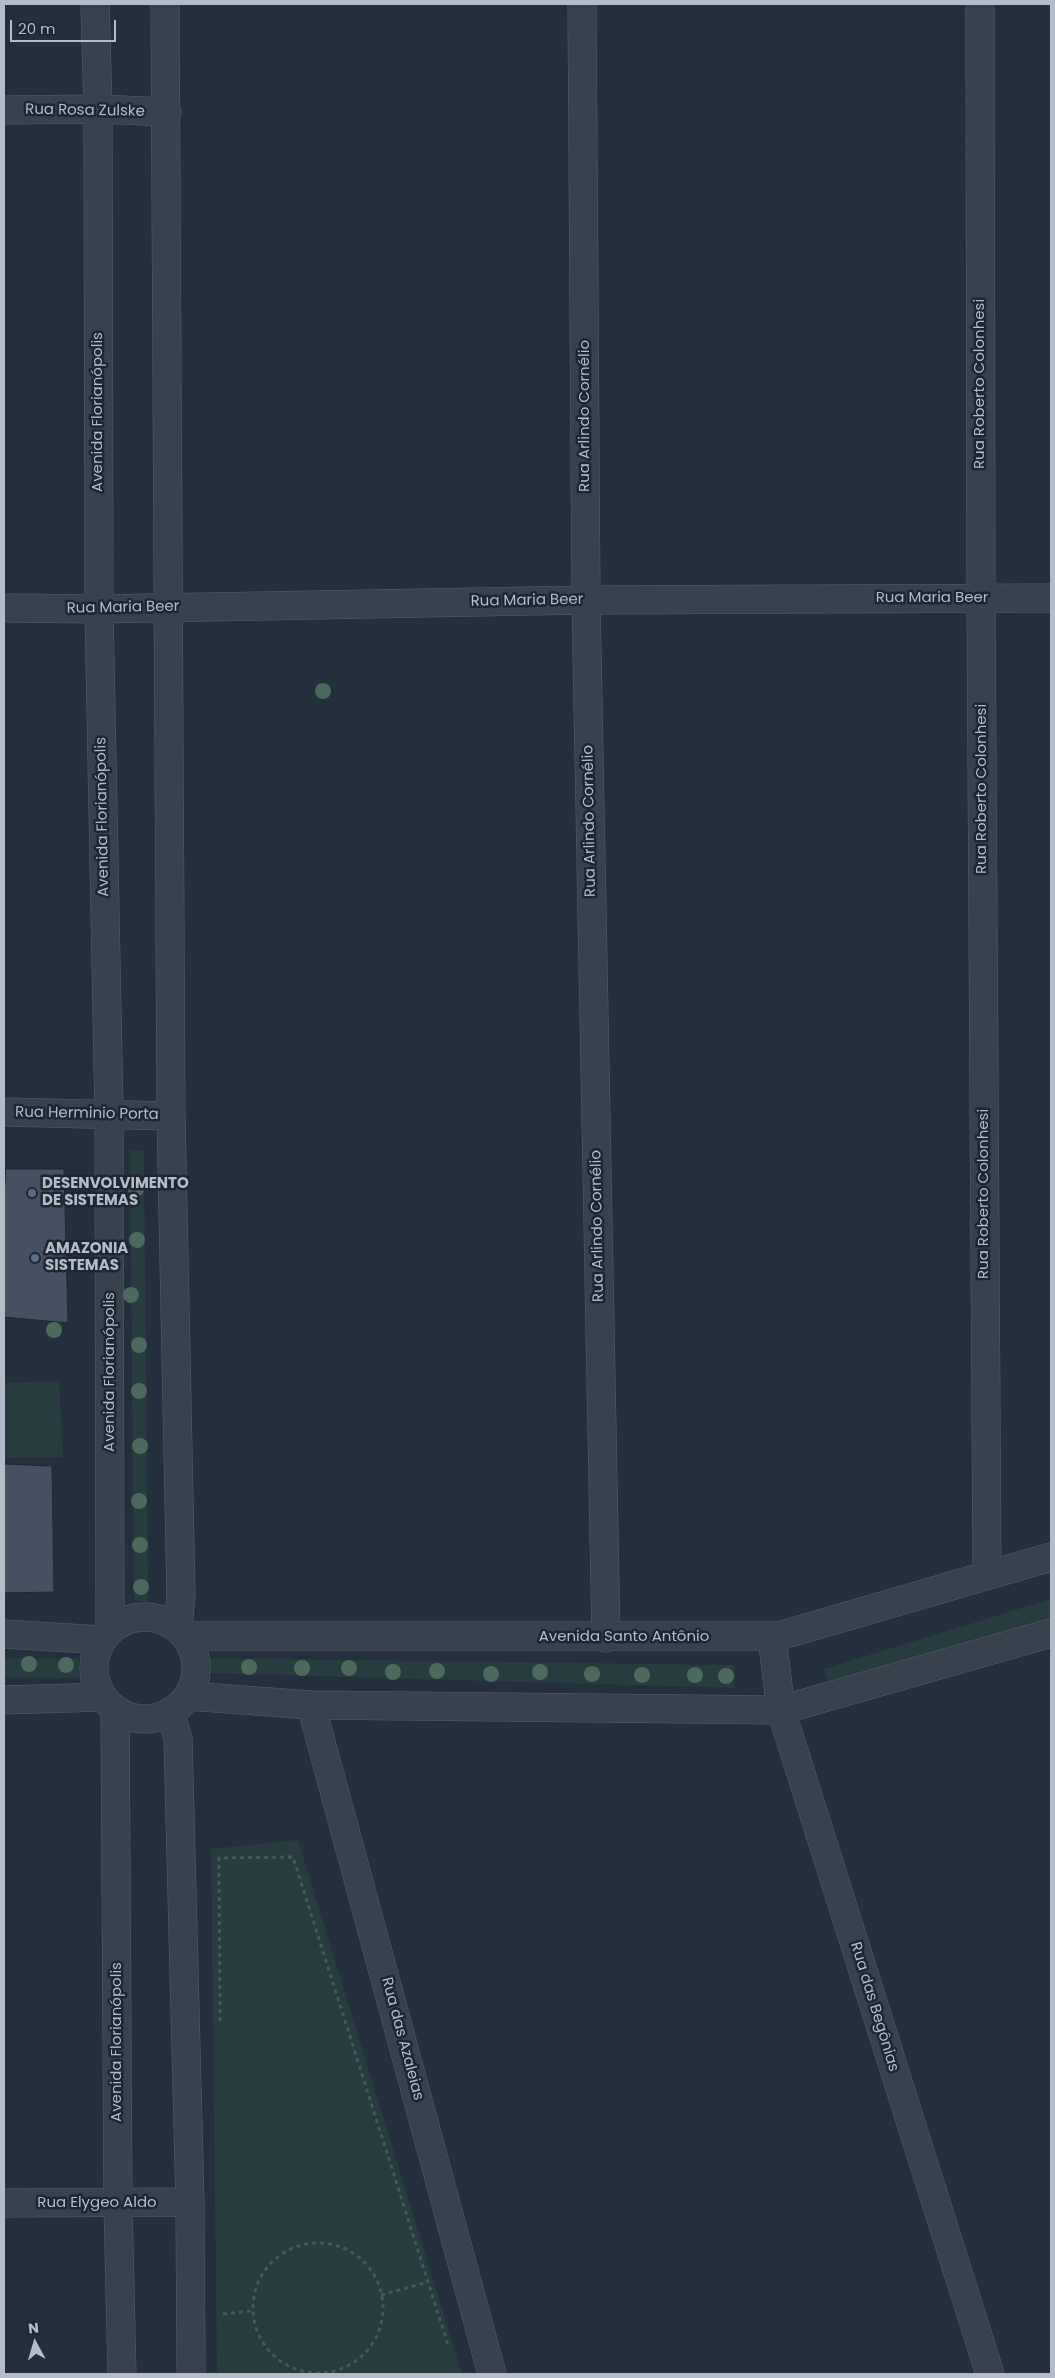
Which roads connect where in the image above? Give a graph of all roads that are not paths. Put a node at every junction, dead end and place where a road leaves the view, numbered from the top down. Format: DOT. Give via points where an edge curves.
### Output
graph roads {
  1 [pos="95,4"];
  2 [pos="165,4"];
  3 [pos="582,4"];
  4 [pos="980,4"];
  5 [pos="98,109"];
  6 [pos="4,110"];
  7 [pos="167,112"];
  8 [pos="980,598"];
  9 [pos="1051,598"];
  10 [pos="586,600"];
  11 [pos="4,608"];
  12 [pos="167,608"];
  13 [pos="99,609"];
  14 [pos="4,1112"];
  15 [pos="109,1113"];
  16 [pos="171,1116"];
  17 [pos="1051,1557"];
  18 [pos="987,1575"];
  19 [pos="182,1632"];
  20 [pos="4,1634"];
  21 [pos="1051,1634"];
  22 [pos="106,1635"];
  23 [pos="772,1637"];
  24 [pos="606,1638"];
  25 [pos="4,1700"];
  26 [pos="109,1703"];
  27 [pos="179,1704"];
  28 [pos="311,1704"];
  29 [pos="781,1710"];
  30 [pos="190,2202"];
  31 [pos="4,2203"];
  32 [pos="118,2204"];
  33 [pos="122,2374"];
  34 [pos="191,2374"];
  35 [pos="492,2374"];
  36 [pos="990,2374"];
  1 -- 5 [label="street, Avenida Florianópolis"];
  2 -- 7 [label="street"];
  3 -- 10 [label="street, Rua Arlindo Cornélio"];
  4 -- 8 [label="street, Rua Roberto Colonhesi"];
  5 -- 6 [label="street, Rua Rosa Zulske"];
  5 -- 7 [label="street, Rua Rosa Zulske"];
  5 -- 13 [label="street, Avenida Florianópolis"];
  7 -- 12 [label="street"];
  8 -- 9 [label="street, Rua Maria Beer"];
  8 -- 10 [label="street, Rua Maria Beer"];
  8 -- 18 [label="street, Rua Roberto Colonhesi"];
  10 -- 12 [label="street, Rua Maria Beer"];
  10 -- 24 [label="street, Rua Arlindo Cornélio"];
  11 -- 13 [label="street, Rua Maria Beer"];
  12 -- 13 [label="street, Rua Maria Beer"];
  12 -- 16 [label="street"];
  13 -- 15 [label="street, Avenida Florianópolis"];
  14 -- 15 [label="street, Rua Herminio Porta"];
  15 -- 16 [label="street, Rua Herminio Porta"];
  15 -- 22 [label="street, Avenida Florianópolis"];
  16 -- 19 [label="street"];
  17 -- 18 [label="street, Avenida Santo Antônio"];
  18 -- 23 [label="street, Avenida Santo Antônio"];
  19 -- 22 [label="street" via="156,1618 132,1618"];
  19 -- 24 [label="street, Avenida Santo Antônio"];
  19 -- 27 [label="street" via="195,1655 196,1676"];
  20 -- 22 [label="street"];
  21 -- 29 [label="street"];
  22 -- 26 [label="street" via="94,1659 95,1679"];
  23 -- 24 [label="street, Avenida Santo Antônio"];
  23 -- 29 [label="street, Rua das Begônias"];
  25 -- 26 [label="street"];
  26 -- 27 [label="street" via="133,1717 152,1718"];
  26 -- 32 [label="street, Avenida Florianópolis"];
  27 -- 28 [label="street"];
  27 -- 30 [label="street"];
  28 -- 29 [label="street"];
  28 -- 35 [label="street, Rua das Azaleias"];
  29 -- 36 [label="street, Rua das Begônias"];
  30 -- 32 [label="street, Rua Elygeo Aldo"];
  30 -- 34 [label="street"];
  31 -- 32 [label="street, Rua Elygeo Aldo"];
  32 -- 33 [label="street, Avenida Florianópolis"];
}
